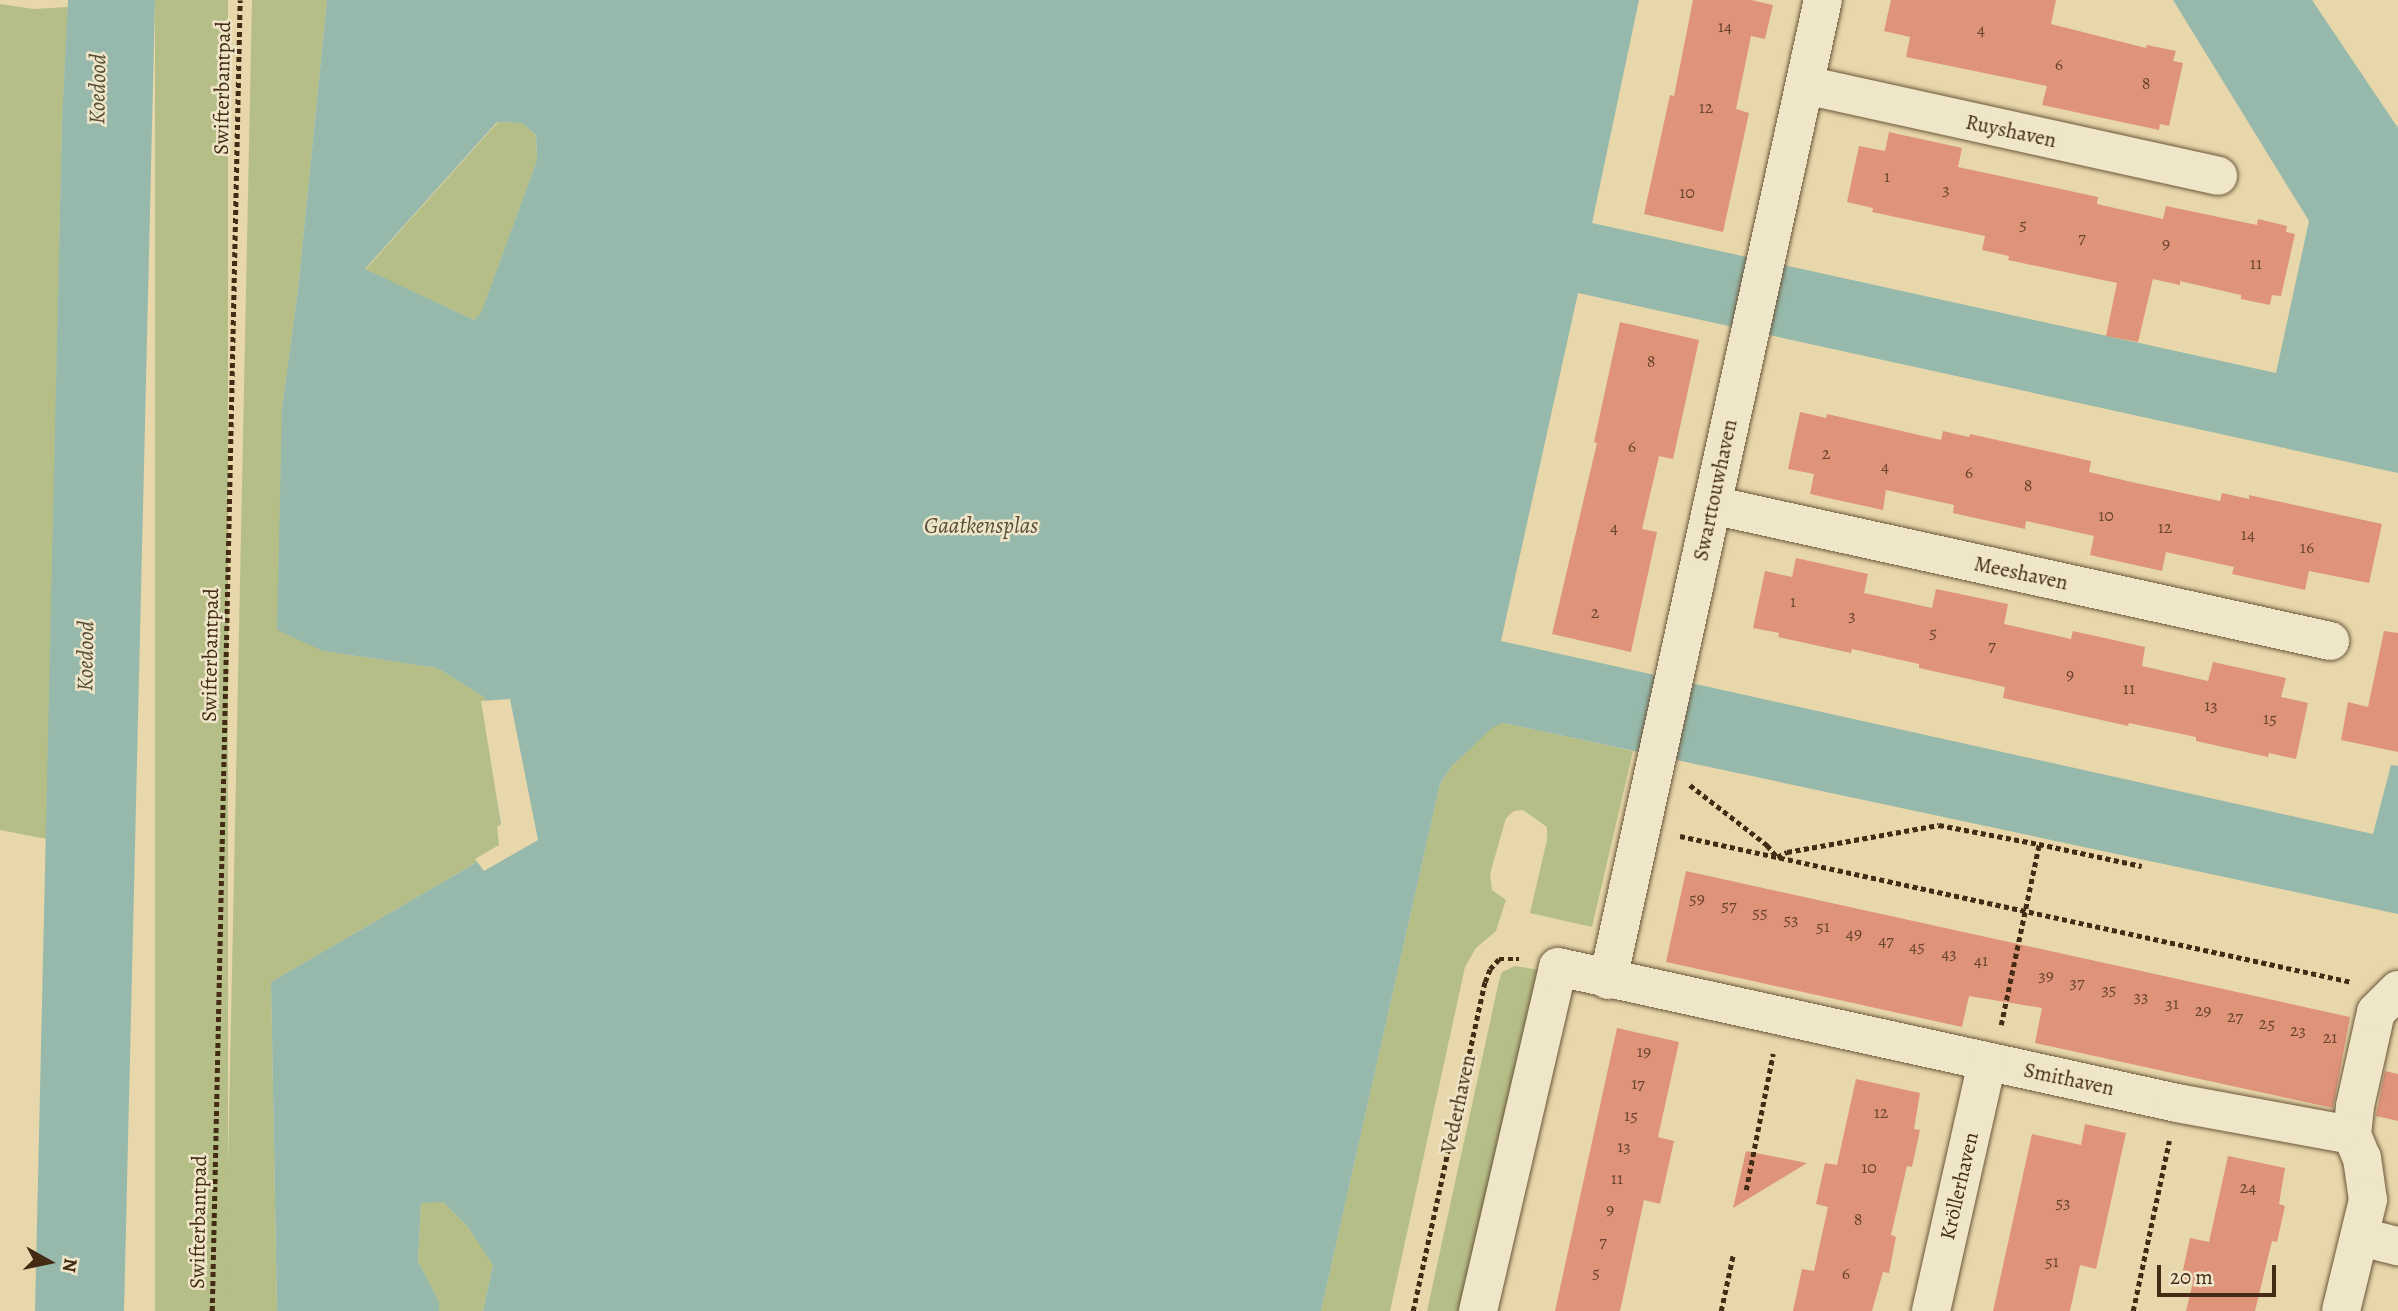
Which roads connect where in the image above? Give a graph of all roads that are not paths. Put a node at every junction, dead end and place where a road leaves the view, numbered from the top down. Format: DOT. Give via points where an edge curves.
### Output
graph roads {
  1 [pos="1823,0"];
  2 [pos="1805,85"];
  3 [pos="2218,177"];
  4 [pos="1712,505"];
  5 [pos="2330,641"];
  6 [pos="1608,980"];
  7 [pos="2396,990"];
  8 [pos="1987,1062"];
  9 [pos="2352,1135"];
  10 [pos="2361,1237"];
  11 [pos="2398,1246"];
  12 [pos="1478,1311"];
  13 [pos="1931,1311"];
  14 [pos="2341,1311"];
  1 -- 2 [label="street, Swarttouwhaven"];
  2 -- 3 [label="street, Ruyshaven"];
  2 -- 4 [label="street, Swarttouwhaven"];
  4 -- 5 [label="street, Meeshaven"];
  4 -- 6 [label="street, Swarttouwhaven"];
  6 -- 8 [label="street, Smithaven"];
  6 -- 12 [label="street" via="1558,967"];
  7 -- 9 [label="street" via="2376,1012"];
  8 -- 9 [label="street, Smithaven"];
  8 -- 13 [label="street, Kröllerhaven"];
  9 -- 10 [label="street" via="2369,1186"];
  10 -- 11 [label="street"];
  10 -- 14 [label="street"];
}
